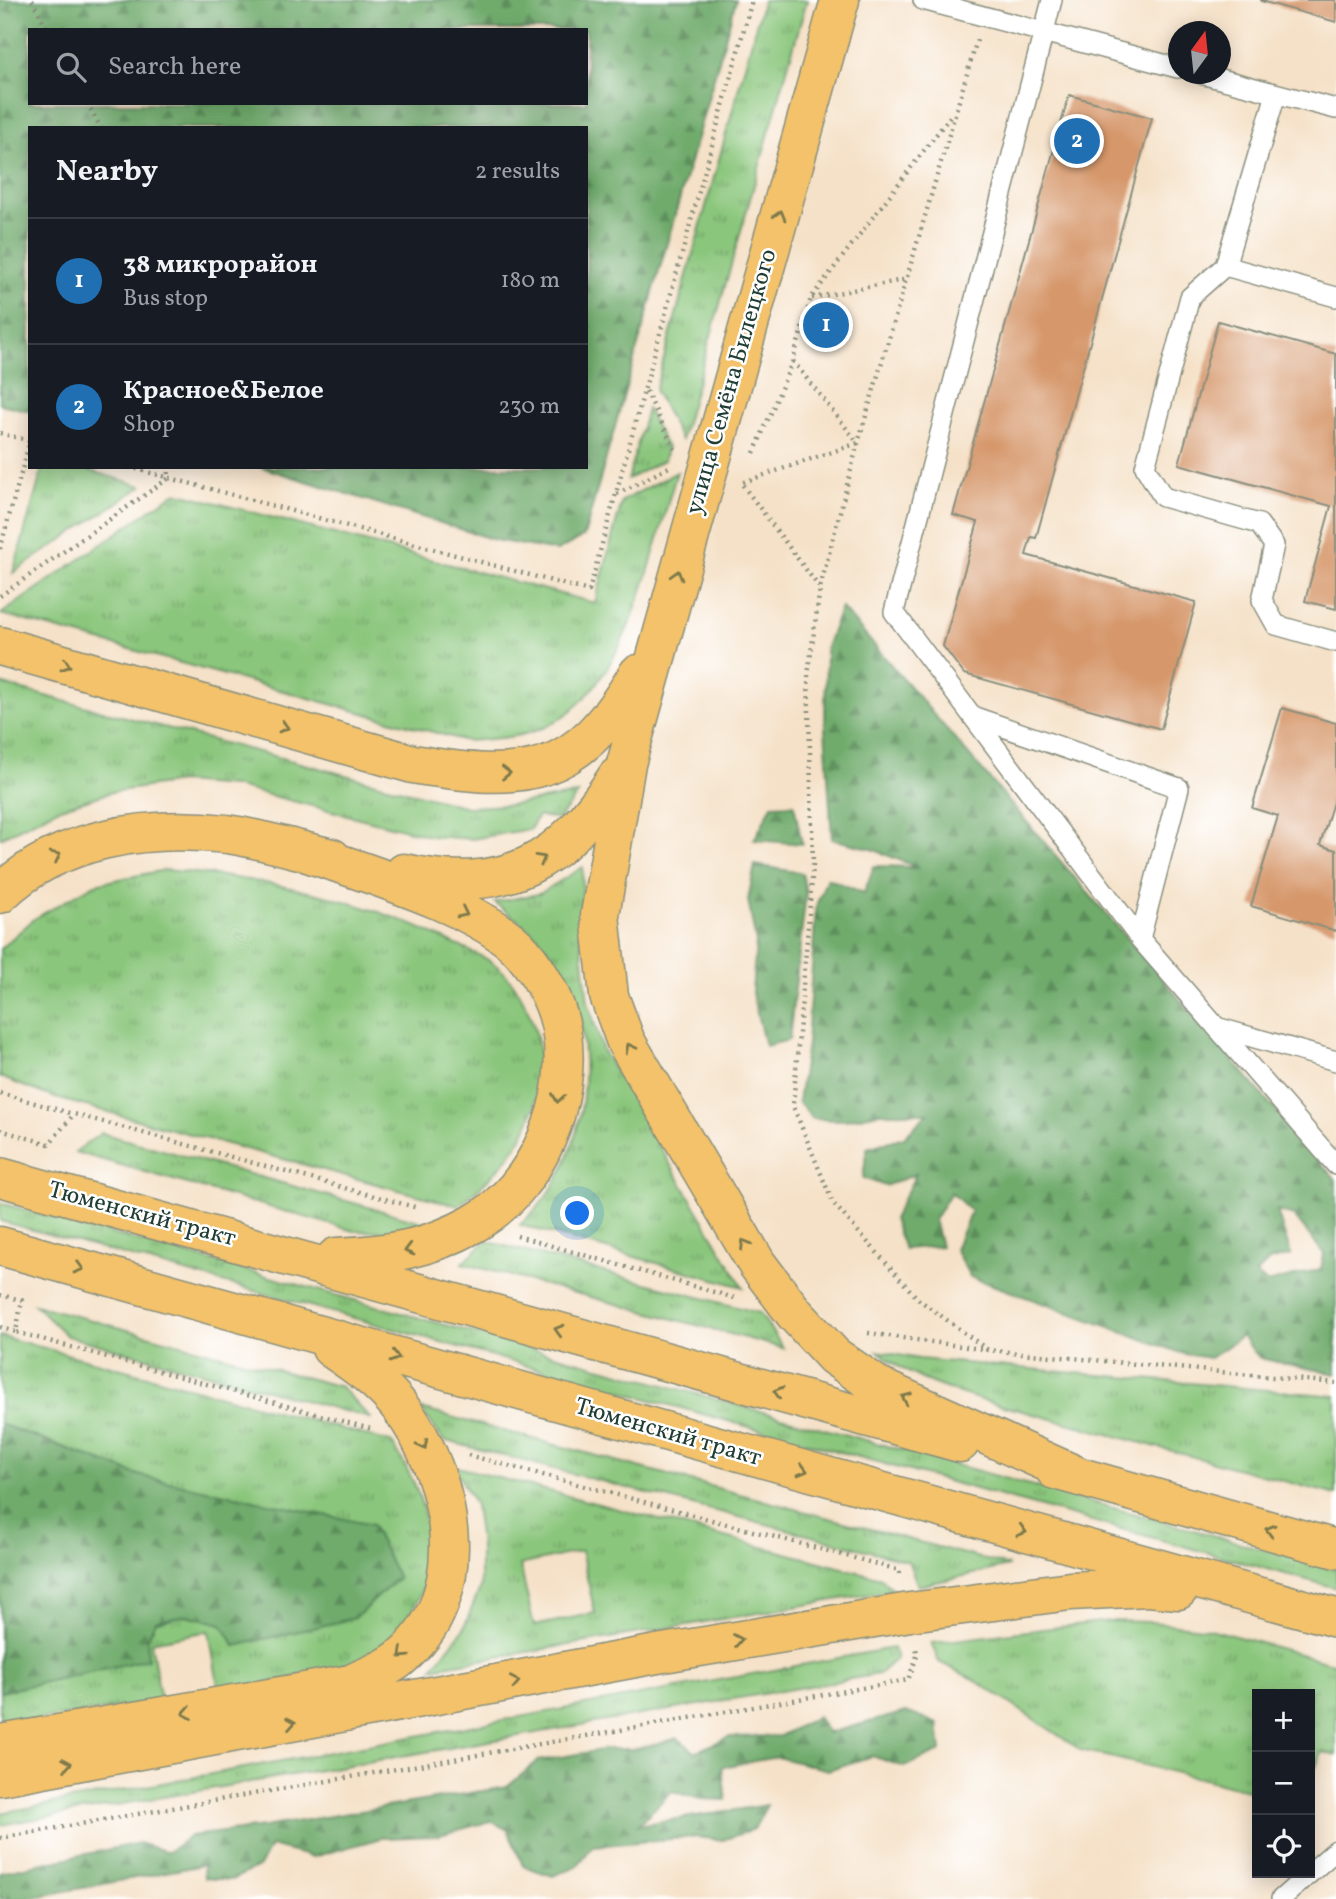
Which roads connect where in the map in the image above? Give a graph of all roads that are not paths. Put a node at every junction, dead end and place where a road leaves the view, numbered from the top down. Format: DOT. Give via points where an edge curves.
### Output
graph roads {
  1 [pos="841,0"];
  2 [pos="923,0"];
  3 [pos="1052,0"];
  4 [pos="1043,31"];
  5 [pos="1168,65"];
  6 [pos="1231,82"];
  7 [pos="1276,94"];
  8 [pos="1336,109"];
  9 [pos="1225,266"];
  10 [pos="1336,297"];
  11 [pos="658,641"];
  12 [pos="1336,642"];
  13 [pos="0,646"];
  14 [pos="972,716"];
  15 [pos="626,764"];
  16 [pos="308,853"];
  17 [pos="0,894"];
  18 [pos="1140,939"];
  19 [pos="1216,1027"];
  20 [pos="1336,1061"];
  21 [pos="1336,1165"];
  22 [pos="16,1181"];
  23 [pos="7,1247"];
  24 [pos="305,1259"];
  25 [pos="306,1332"];
  26 [pos="1080,1477"];
  27 [pos="1336,1549"];
  28 [pos="1333,1617"];
  29 [pos="0,1744"];
  30 [pos="0,1776"];
  31 [pos="1336,1850"];
  32 [pos="1281,1899"];
  11 -- 1 [label="main road, улица Семёна Билецкого, one-way"];
  2 -- 4 [label="lane"];
  3 -- 4 [label="lane"];
  4 -- 5 [label="lane"];
  4 -- 14 [label="lane" via="894,612"];
  6 -- 7 [label="lane"];
  7 -- 8 [label="lane"];
  7 -- 9 [label="lane"];
  9 -- 10 [label="lane"];
  9 -- 12 [label="lane" via="1189,297 1145,467 1163,497 1259,524 1274,545 1262,600 1276,625"];
  13 -- 11 [label="main road, one-way" via="413,764 472,774 523,773 566,758 600,731"];
  11 -- 15 [label="main road, улица Семёна Билецкого"];
  14 -- 18 [label="lane"];
  14 -- 18 [label="lane" via="1179,788"];
  16 -- 15 [label="main road, one-way" via="445,881 505,875 542,860 568,841 592,815"];
  26 -- 15 [label="main road, one-way" via="878,1387 834,1356 757,1264 626,1042 609,996 600,915"];
  17 -- 16 [label="main road, one-way" via="22,872 78,846 151,832 227,834"];
  16 -- 24 [label="main road, one-way" via="432,898 480,921 521,950 545,985 561,1027 562,1066 555,1118 538,1157 498,1207 437,1242 390,1255"];
  18 -- 19 [label="lane"];
  19 -- 20 [label="lane"];
  19 -- 21 [label="lane"];
  22 -- 24 [label="main road, Тюменский тракт"];
  23 -- 25 [label="main road, Тюменский тракт, one-way"];
  26 -- 24 [label="main road, Тюменский тракт, one-way"];
  25 -- 28 [label="main road, Тюменский тракт, one-way"];
  25 -- 29 [label="main road, one-way" via="365,1371 399,1406 424,1444 444,1491 447,1578 430,1626 399,1660 351,1684"];
  27 -- 26 [label="main road, Тюменский тракт, one-way"];
  30 -- 28 [label="main road, one-way" via="657,1654 1070,1591 1162,1588"];
  31 -- 32 [label="lane"];
}
